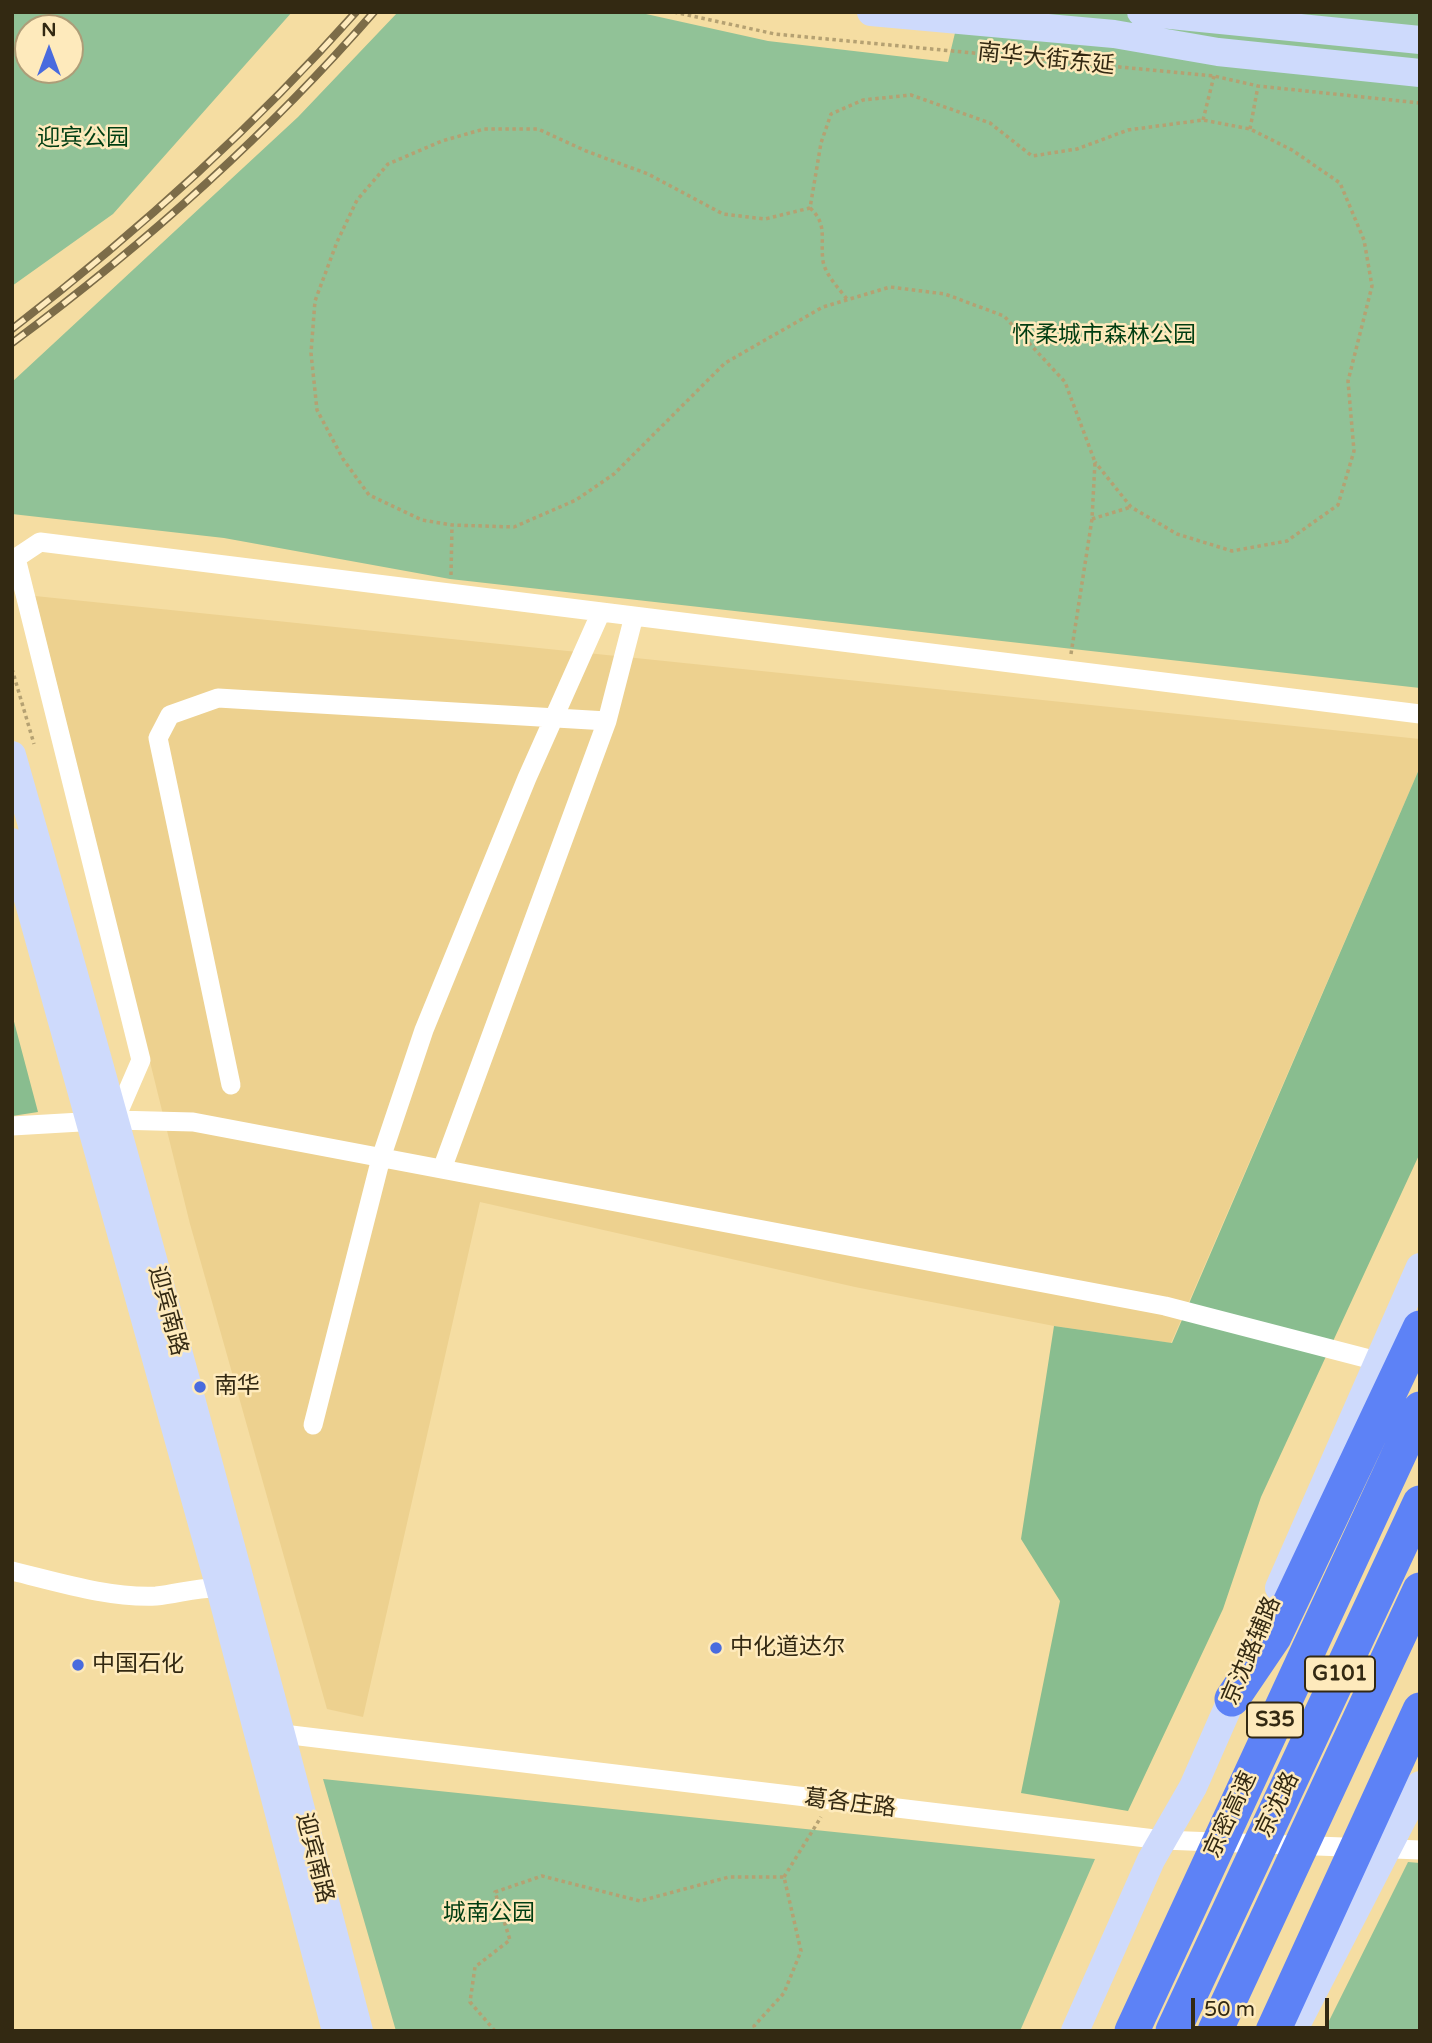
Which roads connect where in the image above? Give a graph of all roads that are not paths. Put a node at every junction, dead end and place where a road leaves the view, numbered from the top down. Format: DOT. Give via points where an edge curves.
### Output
graph roads {
  1 [pos="871,12"];
  2 [pos="1141,12"];
  3 [pos="1420,40"];
  4 [pos="1420,73"];
  5 [pos="601,612"];
  6 [pos="634,616"];
  7 [pos="1420,714"];
  8 [pos="554,716"];
  9 [pos="607,721"];
  10 [pos="12,755"];
  11 [pos="12,842"];
  12 [pos="231,1085"];
  13 [pos="103,1121"];
  14 [pos="12,1126"];
  15 [pos="381,1158"];
  16 [pos="442,1170"];
  17 [pos="1420,1267"];
  18 [pos="1420,1328"];
  19 [pos="1377,1362"];
  20 [pos="1420,1409"];
  21 [pos="313,1425"];
  22 [pos="1420,1503"];
  23 [pos="12,1571"];
  24 [pos="1303,1572"];
  25 [pos="220,1588"];
  26 [pos="1420,1590"];
  27 [pos="1420,1690"];
  28 [pos="1232,1699"];
  29 [pos="1420,1710"];
  30 [pos="1322,1712"];
  31 [pos="282,1734"];
  32 [pos="1420,1784"];
  33 [pos="1330,1787"];
  34 [pos="1163,1840"];
  35 [pos="1259,1844"];
  36 [pos="1300,1846"];
  37 [pos="1386,1848"];
  38 [pos="1420,1850"];
  39 [pos="336,2031"];
  40 [pos="359,2031"];
  41 [pos="1075,2031"];
  42 [pos="1132,2031"];
  43 [pos="1173,2031"];
  44 [pos="1215,2031"];
  45 [pos="1273,2031"];
  46 [pos="1293,2031"];
  1 -- 4 [label="main road, 南华大街东延" via="1114,34 1218,52"];
  2 -- 3 [label="main road"];
  5 -- 6 [label="street"];
  5 -- 8 [label="street"];
  5 -- 13 [label="street" via="40,541 16,558 141,1060"];
  6 -- 7 [label="street"];
  6 -- 9 [label="street"];
  8 -- 9 [label="street"];
  8 -- 12 [label="street" via="218,698 170,715 158,738"];
  8 -- 15 [label="street" via="424,1030"];
  9 -- 16 [label="street"];
  10 -- 13 [label="main road, 迎宾南路"];
  11 -- 13 [label="main road, 迎宾南路"];
  13 -- 14 [label="street"];
  13 -- 15 [label="street" via="193,1122"];
  13 -- 25 [label="main road, 迎宾南路"];
  13 -- 31 [label="main road, 迎宾南路"];
  15 -- 16 [label="street"];
  15 -- 21 [label="street"];
  16 -- 19 [label="street" via="1165,1306"];
  17 -- 19 [label="main road, 京沈路辅路"];
  18 -- 24 [label="highway"];
  19 -- 28 [label="main road, 京沈路辅路"];
  20 -- 42 [label="highway, 京密高速 / S35"];
  22 -- 30 [label="highway, 京沈路 / G101"];
  23 -- 25 [label="street" via="105,1592 156,1596"];
  24 -- 28 [label="highway" via="1274,1637"];
  24 -- 30 [label="highway"];
  25 -- 39 [label="main road, 迎宾南路"];
  26 -- 33 [label="highway, 京沈路 / G101"];
  27 -- 33 [label="highway" via="1381,1726"];
  28 -- 34 [label="main road, 京沈路辅路" via="1193,1787"];
  29 -- 45 [label="highway"];
  30 -- 35 [label="highway, 京沈路 / G101"];
  31 -- 34 [label="street, 葛各庄路"];
  31 -- 40 [label="main road, 迎宾南路"];
  32 -- 37 [label="main road"];
  33 -- 36 [label="highway, 京沈路 / G101"];
  34 -- 35 [label="street, 葛各庄路"];
  34 -- 41 [label="main road, 京沈路辅路"];
  35 -- 36 [label="street, 葛各庄路"];
  35 -- 43 [label="highway, 京沈路 / G101"];
  36 -- 37 [label="street, 葛各庄路"];
  36 -- 44 [label="highway, 京沈路 / G101"];
  37 -- 38 [label="street, 葛各庄路"];
  37 -- 46 [label="main road"];
}
